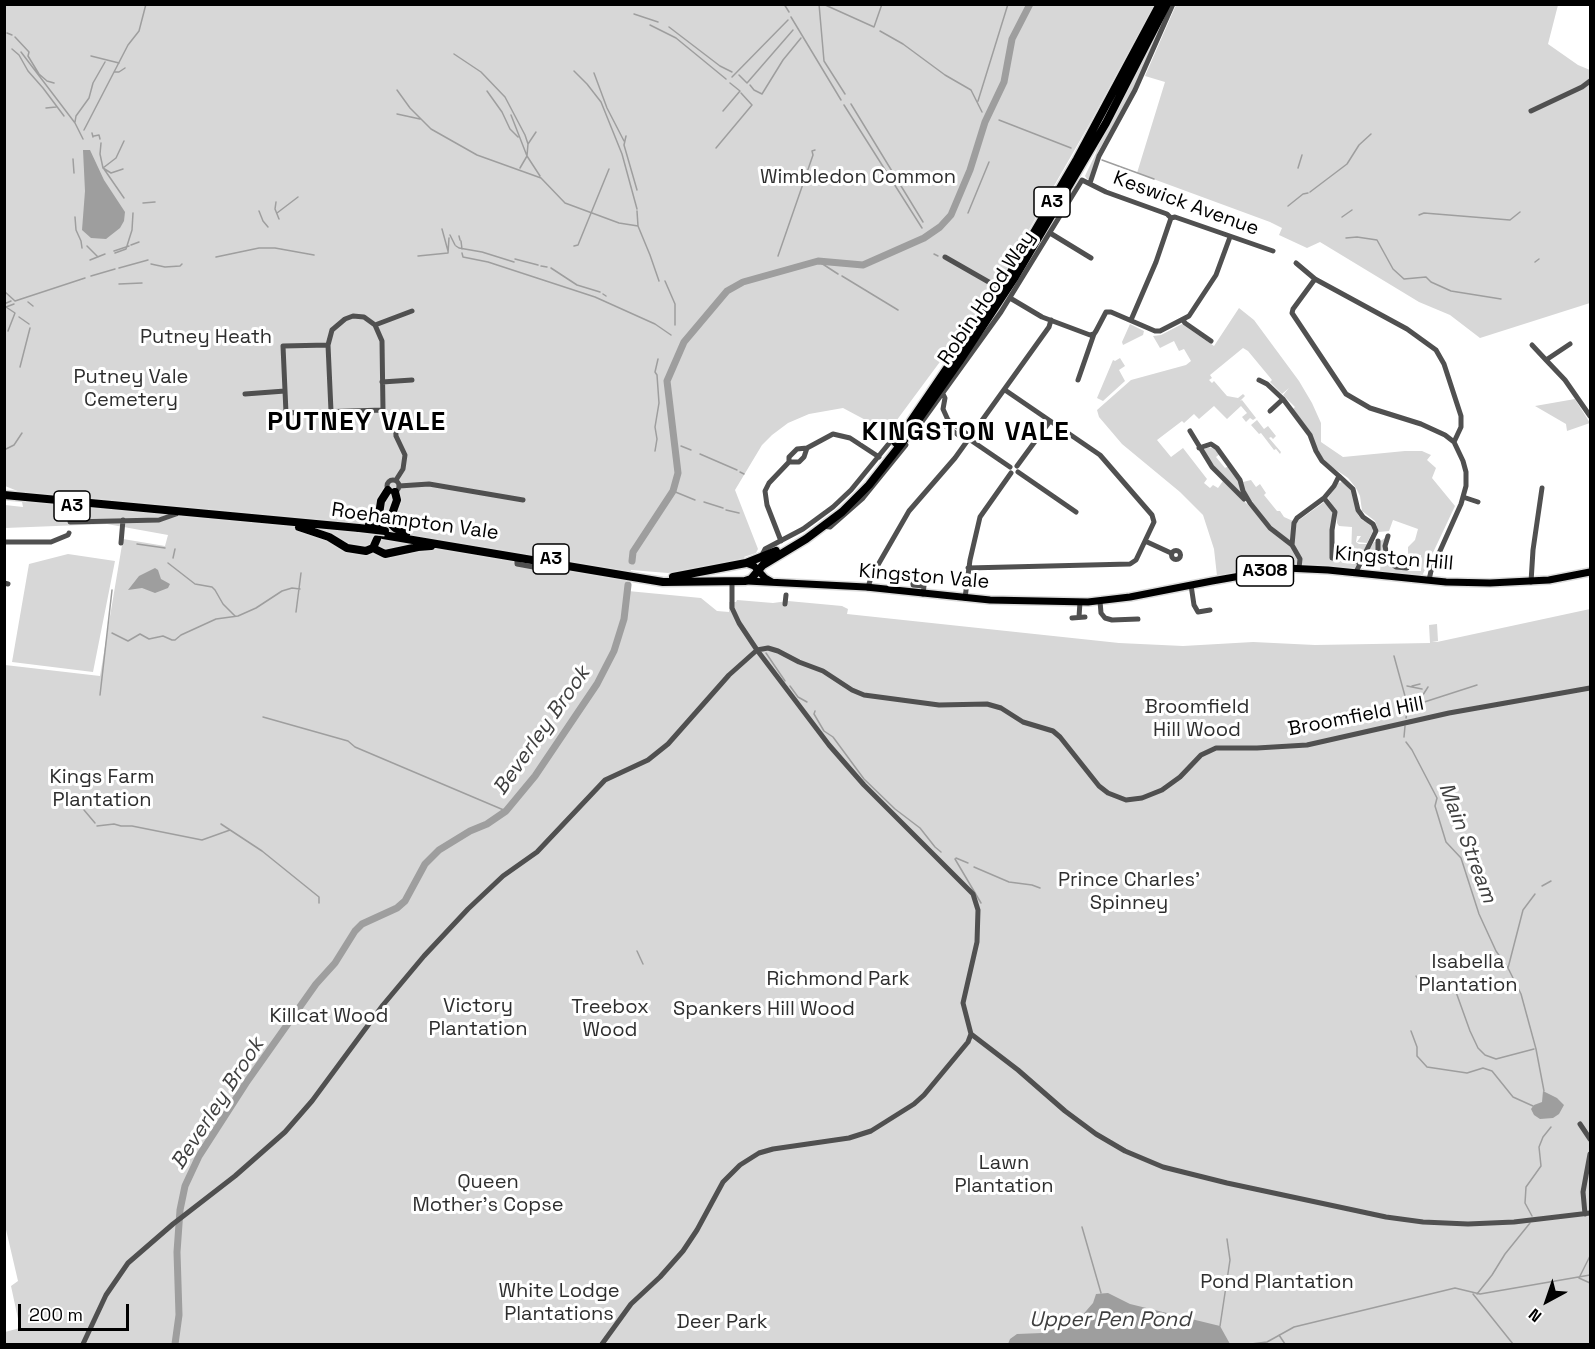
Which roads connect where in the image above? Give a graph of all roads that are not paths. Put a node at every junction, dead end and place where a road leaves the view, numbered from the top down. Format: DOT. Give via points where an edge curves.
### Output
graph roads {
  1 [pos="1160,4"];
  2 [pos="1167,4"];
  3 [pos="1173,4"];
  4 [pos="1590,81"];
  5 [pos="1532,111"];
  6 [pos="1090,183"];
  7 [pos="1171,218"];
  8 [pos="1050,233"];
  9 [pos="1230,237"];
  10 [pos="1273,251"];
  11 [pos="945,257"];
  12 [pos="1091,258"];
  13 [pos="1296,263"];
  14 [pos="1315,279"];
  15 [pos="1001,289"];
  16 [pos="1010,298"];
  17 [pos="412,311"];
  18 [pos="1051,320"];
  19 [pos="1131,320"];
  20 [pos="1183,320"];
  21 [pos="375,325"];
  22 [pos="1094,334"];
  23 [pos="1211,341"];
  24 [pos="1570,344"];
  25 [pos="328,345"];
  26 [pos="1532,345"];
  27 [pos="1546,360"];
  28 [pos="412,380"];
  29 [pos="1078,380"];
  30 [pos="1259,381"];
  31 [pos="382,382"];
  32 [pos="1005,390"];
  33 [pos="285,391"];
  34 [pos="245,394"];
  35 [pos="943,394"];
  36 [pos="1283,399"];
  37 [pos="383,410"];
  38 [pos="932,410"];
  39 [pos="331,411"];
  40 [pos="1270,411"];
  41 [pos="1590,416"];
  42 [pos="948,420"];
  43 [pos="1050,421"];
  44 [pos="921,425"];
  45 [pos="1190,431"];
  46 [pos="969,439"];
  47 [pos="897,440"];
  48 [pos="1454,442"];
  49 [pos="807,448"];
  50 [pos="1199,448"];
  51 [pos="879,457"];
  52 [pos="789,462"];
  53 [pos="1014,470"];
  54 [pos="1339,476"];
  55 [pos="395,487"];
  56 [pos="1542,488"];
  57 [pos="4,495"];
  58 [pos="1463,497"];
  59 [pos="1324,498"];
  60 [pos="4,500"];
  61 [pos="523,500"];
  62 [pos="1454,500"];
  63 [pos="1480,502"];
  64 [pos="1250,503"];
  65 [pos="1461,505"];
  66 [pos="1076,512"];
  67 [pos="162,514"];
  68 [pos="386,518"];
  69 [pos="123,520"];
  70 [pos="70,522"];
  71 [pos="299,527"];
  72 [pos="827,527"];
  73 [pos="361,529"];
  74 [pos="69,533"];
  75 [pos="406,534"];
  76 [pos="380,538"];
  77 [pos="1376,540"];
  78 [pos="781,541"];
  79 [pos="1145,541"];
  80 [pos="4,542"];
  81 [pos="121,543"];
  82 [pos="1292,545"];
  83 [pos="470,549"];
  84 [pos="1171,553"];
  85 [pos="760,559"];
  86 [pos="1378,559"];
  87 [pos="1360,563"];
  88 [pos="746,564"];
  89 [pos="968,568"];
  90 [pos="1299,568"];
  91 [pos="1407,568"];
  92 [pos="758,570"];
  93 [pos="1356,572"];
  94 [pos="1590,572"];
  95 [pos="658,579"];
  96 [pos="913,580"];
  97 [pos="1429,580"];
  98 [pos="732,581"];
  99 [pos="745,581"];
  100 [pos="1531,582"];
  101 [pos="774,583"];
  102 [pos="1192,585"];
  103 [pos="868,588"];
  104 [pos="926,588"];
  105 [pos="786,589"];
  106 [pos="965,598"];
  107 [pos="1080,602"];
  108 [pos="1100,602"];
  109 [pos="785,604"];
  110 [pos="1210,610"];
  111 [pos="1079,617"];
  112 [pos="1138,619"];
  113 [pos="757,650"];
  114 [pos="1590,688"];
  115 [pos="971,1034"];
  116 [pos="1580,1124"];
  117 [pos="1590,1140"];
  118 [pos="1590,1154"];
  119 [pos="1588,1213"];
  120 [pos="83,1344"];
  121 [pos="602,1344"];
  1 -- 15 [label="highway, Robin Hood Way / A3" via="1077,159"];
  2 -- 72 [label="highway, Robin Hood Way / A3" via="1081,169 990,318 887,463"];
  3 -- 6 [label="street" via="1139,82 1100,152"];
  4 -- 5 [label="street"];
  6 -- 7 [label="street, Keswick Avenue"];
  6 -- 8 [label="street, Robin Hood Way" via="1082,180"];
  7 -- 9 [label="street, Keswick Avenue"];
  7 -- 19 [label="street"];
  8 -- 12 [label="street"];
  8 -- 16 [label="street, Robin Hood Way"];
  9 -- 10 [label="street, Keswick Avenue"];
  9 -- 20 [label="street" via="1216,275"];
  11 -- 15 [label="street"];
  13 -- 14 [label="street"];
  14 -- 48 [label="street" via="1407,329 1436,350 1461,416"];
  14 -- 48 [label="street" via="1292,313 1346,394 1370,408 1420,424"];
  15 -- 47 [label="highway, Robin Hood Way / A3"];
  16 -- 18 [label="street"];
  16 -- 35 [label="street, Robin Hood Way"];
  17 -- 21 [label="street"];
  18 -- 22 [label="street"];
  18 -- 32 [label="street"];
  19 -- 20 [label="street" via="1158,331"];
  19 -- 22 [label="street" via="1106,312"];
  20 -- 23 [label="street"];
  21 -- 25 [label="street" via="364,317 349,316 332,330"];
  21 -- 31 [label="street" via="382,341"];
  22 -- 29 [label="street"];
  24 -- 27 [label="street"];
  25 -- 33 [label="street" via="283,346"];
  25 -- 39 [label="street"];
  26 -- 27 [label="street"];
  27 -- 41 [label="street"];
  28 -- 31 [label="street"];
  30 -- 36 [label="street"];
  31 -- 37 [label="street"];
  32 -- 43 [label="street"];
  32 -- 46 [label="street"];
  33 -- 34 [label="street"];
  33 -- 39 [label="street" via="286,413"];
  35 -- 38 [label="street, Robin Hood Way"];
  35 -- 42 [label="street"];
  36 -- 40 [label="street"];
  36 -- 54 [label="street" via="1310,435 1326,466"];
  37 -- 39 [label="street"];
  37 -- 55 [label="street" via="385,417 395,417 397,441 405,455"];
  38 -- 42 [label="street"];
  38 -- 44 [label="street, Robin Hood Way"];
  42 -- 46 [label="street"];
  43 -- 53 [label="street"];
  43 -- 79 [label="street" via="1100,455 1152,515 1154,522"];
  44 -- 46 [label="street" via="944,425"];
  44 -- 72 [label="street, Robin Hood Way" via="874,487"];
  45 -- 50 [label="street"];
  46 -- 53 [label="street"];
  46 -- 103 [label="street" via="909,511"];
  47 -- 51 [label="street, Robin Hood Way" via="892,440"];
  47 -- 85 [label="highway, Robin Hood Way / A3" via="869,478 839,508"];
  48 -- 58 [label="street" via="1466,472"];
  49 -- 51 [label="street" via="828,435 839,434"];
  49 -- 52 [label="street" via="792,453"];
  49 -- 52 [label="street" via="799,462"];
  50 -- 64 [label="street" via="1212,468"];
  50 -- 64 [label="street" via="1211,444 1218,449 1240,480"];
  51 -- 78 [label="street, Robin Hood Way" via="833,507"];
  52 -- 78 [label="street" via="765,491"];
  53 -- 66 [label="street"];
  53 -- 89 [label="street" via="980,517"];
  54 -- 59 [label="street"];
  54 -- 77 [label="street" via="1353,489 1360,515 1373,524"];
  55 -- 61 [label="street" via="430,484"];
  55 -- 68 [label="highway" via="397,500"];
  55 -- 68 [label="highway" via="381,501"];
  56 -- 100 [label="street"];
  57 -- 67 [label="highway, A3"];
  58 -- 63 [label="street"];
  58 -- 65 [label="street"];
  59 -- 82 [label="street" via="1297,518"];
  59 -- 87 [label="street" via="1335,512 1332,558"];
  60 -- 67 [label="highway, A3"];
  62 -- 65 [label="street"];
  64 -- 82 [label="street" via="1270,528"];
  65 -- 97 [label="street"];
  67 -- 69 [label="street"];
  67 -- 71 [label="highway, Roehampton Vale / A3"];
  67 -- 73 [label="highway, Roehampton Vale / A3"];
  68 -- 73 [label="highway, A3, bridge"];
  68 -- 75 [label="highway"];
  69 -- 70 [label="street"];
  69 -- 81 [label="street"];
  71 -- 73 [label="highway, Roehampton Vale / A3"];
  71 -- 76 [label="highway, A3" via="347,548 366,551"];
  72 -- 92 [label="highway, Robin Hood Way / A3"];
  73 -- 76 [label="highway, Roehampton Vale / A3"];
  74 -- 80 [label="street" via="51,542"];
  75 -- 76 [label="highway, Roehampton Vale / A3"];
  75 -- 95 [label="highway, Roehampton Vale / A3"];
  76 -- 83 [label="highway, Roehampton Vale / A3"];
  76 -- 83 [label="highway, A3" via="385,554 425,546"];
  77 -- 86 [label="street"];
  77 -- 87 [label="street"];
  77 -- 91 [label="street" via="1388,536 1388,561"];
  78 -- 85 [label="street, Robin Hood Way" via="764,550"];
  79 -- 84 [label="street"];
  79 -- 89 [label="street" via="1130,564"];
  82 -- 90 [label="street" via="1300,559"];
  83 -- 95 [label="highway, Roehampton Vale / A3"];
  85 -- 88 [label="highway, Robin Hood Way / A3"];
  87 -- 93 [label="street"];
  88 -- 92 [label="main road"];
  88 -- 95 [label="highway, A3"];
  89 -- 106 [label="street"];
  90 -- 93 [label="main road, Kingston Hill / A308"];
  90 -- 102 [label="main road, Kingston Hill / A308"];
  92 -- 99 [label="highway, A3"];
  92 -- 101 [label="main road"];
  93 -- 97 [label="main road, Kingston Hill / A308"];
  94 -- 100 [label="main road, Kingston Hill / A308"];
  95 -- 98 [label="highway, A3"];
  96 -- 104 [label="street" via="913,585"];
  97 -- 100 [label="main road, Kingston Hill / A308"];
  98 -- 99 [label="highway, A3"];
  98 -- 113 [label="street" via="732,605"];
  99 -- 101 [label="main road, A308"];
  101 -- 105 [label="main road, Kingston Vale / A308"];
  102 -- 108 [label="main road, Kingston Vale / A308"];
  102 -- 110 [label="street" via="1198,612"];
  103 -- 104 [label="main road, Kingston Vale / A308"];
  103 -- 105 [label="main road, Kingston Vale / A308"];
  104 -- 106 [label="main road, Kingston Vale / A308"];
  105 -- 109 [label="street"];
  106 -- 107 [label="main road, Kingston Vale / A308"];
  107 -- 108 [label="main road, Kingston Vale / A308"];
  107 -- 111 [label="street"];
  108 -- 112 [label="street" via="1105,618"];
  113 -- 114 [label="street, Broomfield Hill" via="778,651 864,695 1001,708 1023,722 1053,731 1099,786 1126,800 1162,790 1201,755 1216,748 1307,745 1449,713"];
  113 -- 115 [label="street" via="851,772 973,894 978,910 977,942 963,1003"];
  113 -- 120 [label="street" via="729,675 668,744 648,760 605,780 537,852 503,876 468,909 382,1005 285,1132 128,1263"];
  115 -- 119 [label="street" via="1096,1134 1163,1167 1349,1210 1423,1222 1495,1223"];
  115 -- 121 [label="street" via="935,1083 914,1104 865,1134 773,1149 740,1165 723,1182 683,1251 631,1304"];
  116 -- 117 [label="street"];
  118 -- 119 [label="street" via="1583,1192"];
}
